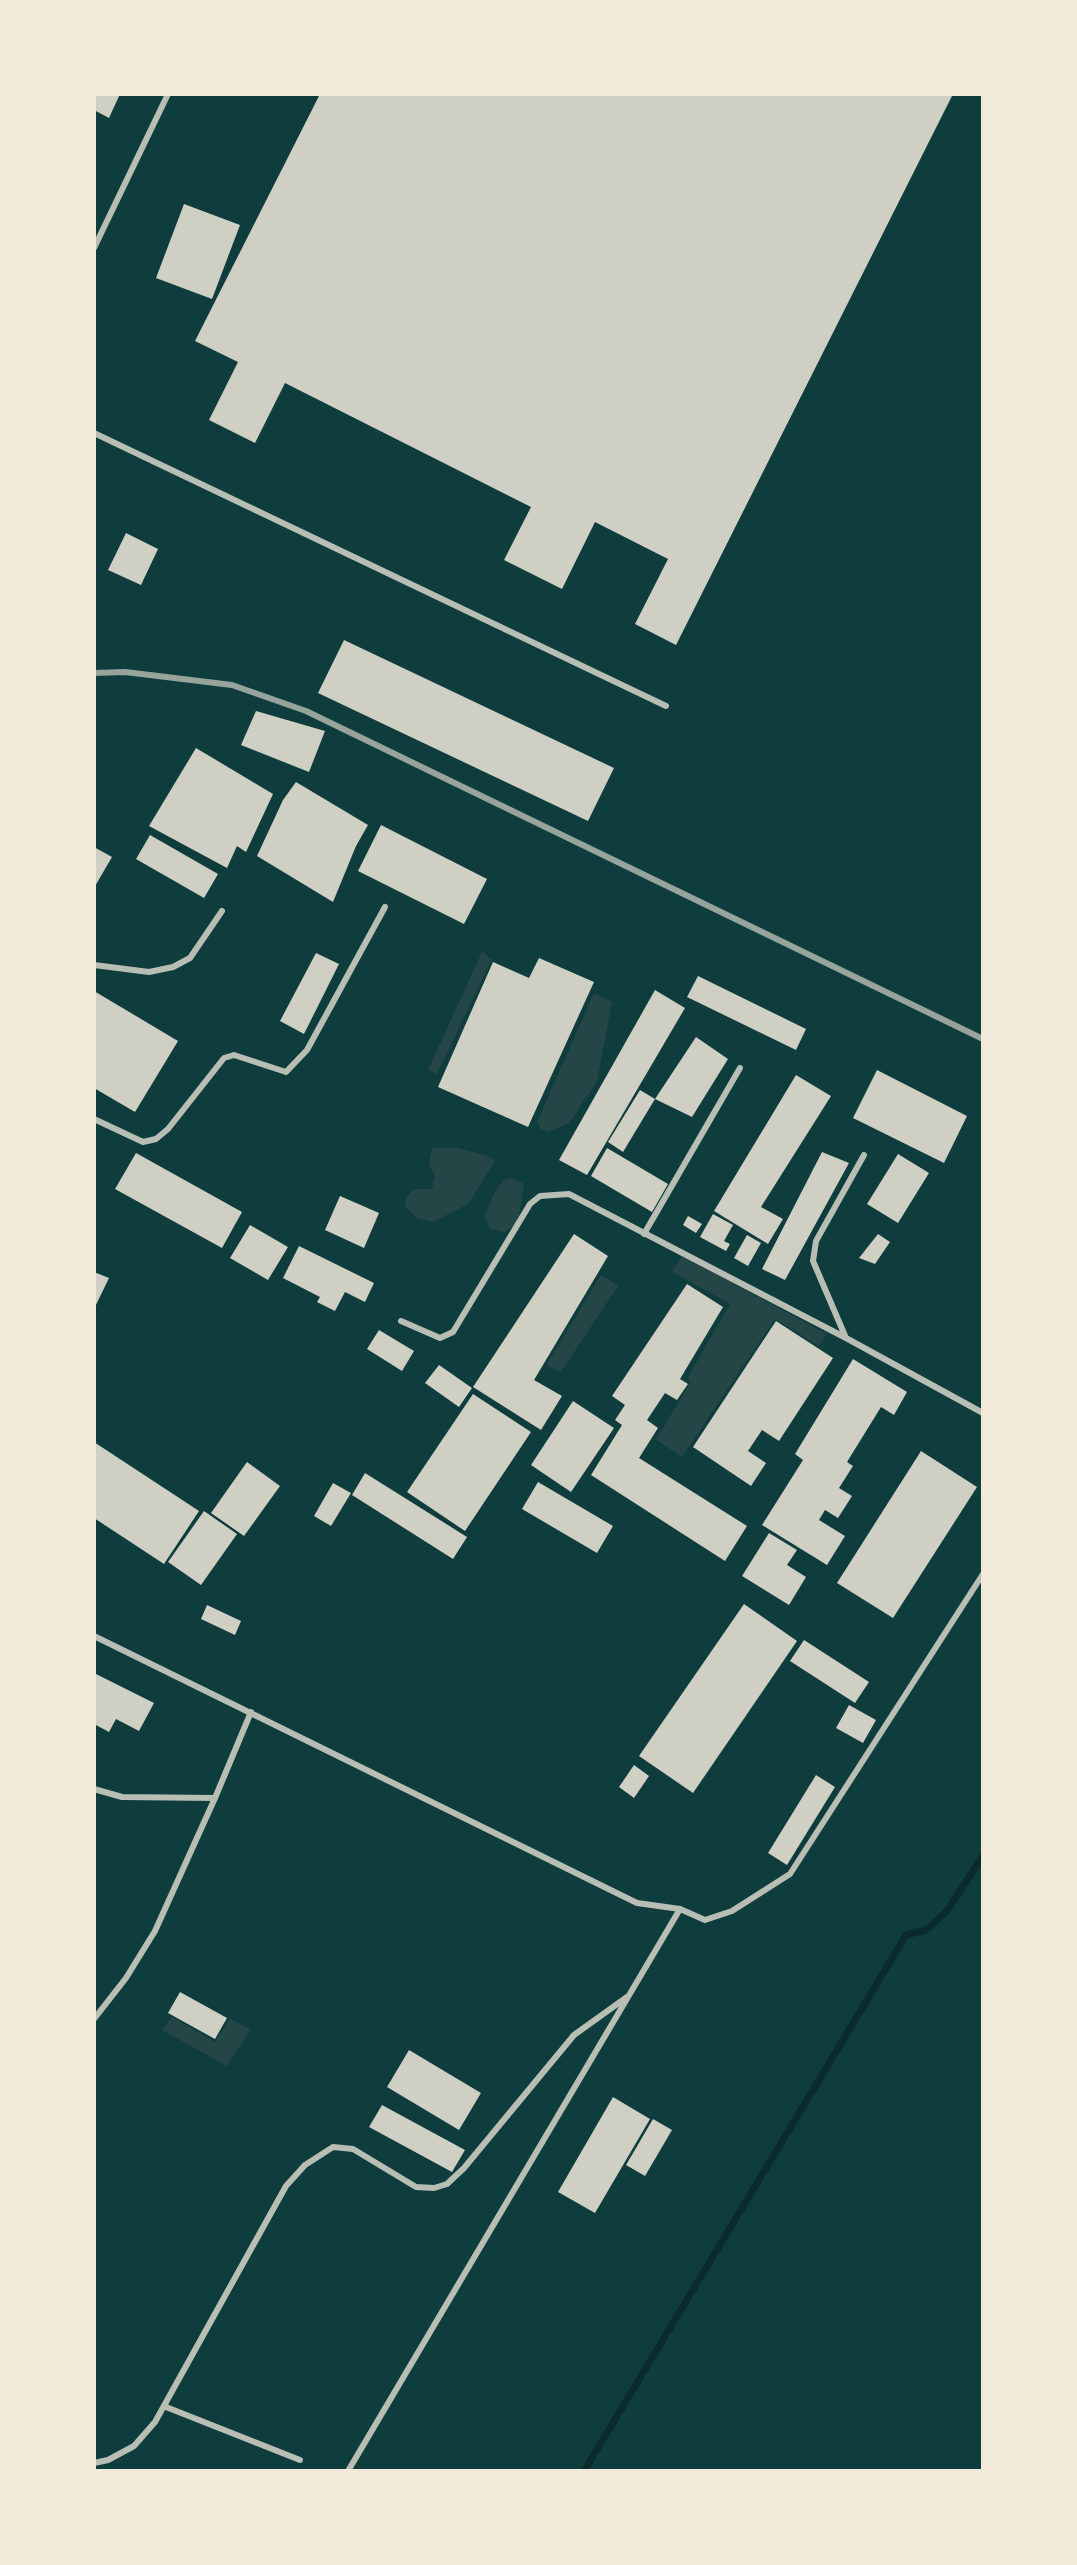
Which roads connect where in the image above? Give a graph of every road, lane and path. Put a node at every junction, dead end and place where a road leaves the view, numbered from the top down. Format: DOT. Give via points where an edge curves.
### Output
graph roads {
  1 [pos="168,94"];
  2 [pos="94,248"];
  3 [pos="94,433"];
  4 [pos="666,706"];
  5 [pos="385,907"];
  6 [pos="222,911"];
  7 [pos="94,965"];
  8 [pos="740,1068"];
  9 [pos="94,1119"];
  10 [pos="864,1155"];
  11 [pos="644,1234"];
  12 [pos="401,1321"];
  13 [pos="846,1338"];
  14 [pos="983,1413"];
  15 [pos="983,1574"];
  16 [pos="94,1636"];
  17 [pos="251,1712"];
  18 [pos="94,1789"];
  19 [pos="215,1798"];
  20 [pos="680,1909"];
  21 [pos="627,1997"];
  22 [pos="94,2019"];
  23 [pos="166,2407"];
  24 [pos="300,2460"];
  25 [pos="94,2463"];
  26 [pos="348,2471"];
  1 -- 2 [label="lane"];
  3 -- 4 [label="lane"];
  5 -- 9 [label="lane" via="307,1050 286,1072 234,1055 224,1058 156,1139 143,1142"];
  6 -- 7 [label="lane" via="190,958 173,967 149,972"];
  8 -- 11 [label="lane"];
  10 -- 13 [label="lane" via="816,1241 813,1261"];
  11 -- 12 [label="lane" via="569,1194 540,1196 530,1204 453,1332 440,1338"];
  11 -- 13 [label="lane"];
  13 -- 14 [label="lane"];
  15 -- 20 [label="lane" via="790,1874 732,1911 705,1920"];
  16 -- 17 [label="lane"];
  17 -- 19 [label="lane"];
  17 -- 20 [label="lane" via="637,1903"];
  18 -- 19 [label="lane" via="122,1797"];
  19 -- 22 [label="lane" via="155,1931"];
  20 -- 21 [label="lane"];
  21 -- 23 [label="lane" via="574,2035 447,2184 416,2187 353,2149 333,2147 305,2165 286,2186"];
  21 -- 26 [label="lane"];
  23 -- 24 [label="lane"];
  23 -- 25 [label="lane" via="134,2446"];
}
